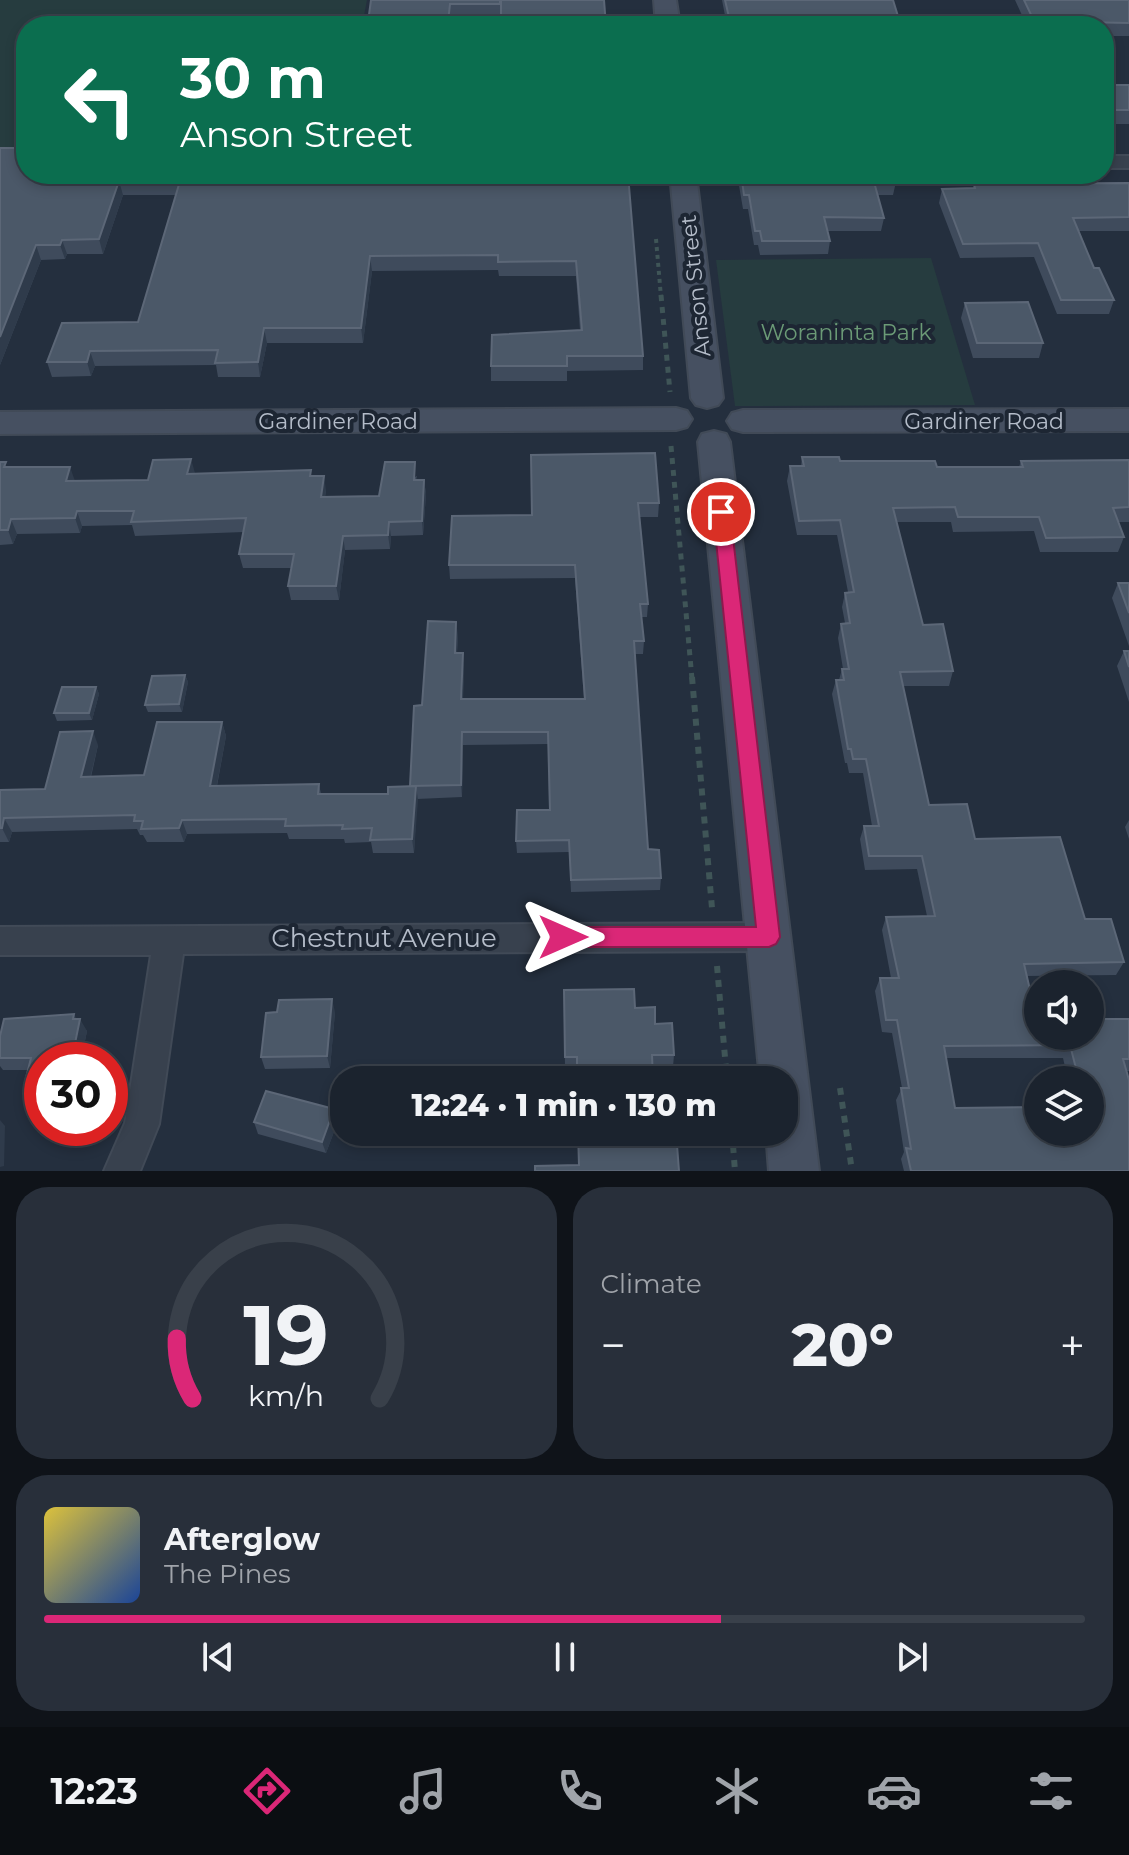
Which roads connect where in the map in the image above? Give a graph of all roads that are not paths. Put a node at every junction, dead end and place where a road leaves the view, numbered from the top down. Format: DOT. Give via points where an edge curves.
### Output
graph roads {
  1 [pos="684,184"];
  2 [pos="707,398"];
  3 [pos="663,420"];
  4 [pos="1129,420"];
  5 [pos="0,423"];
  6 [pos="728,432"];
  7 [pos="769,937"];
  8 [pos="169,940"];
  9 [pos="0,941"];
  10 [pos="122,1171"];
  11 [pos="794,1171"];
  1 -- 2 [label="street, Anson Street"];
  2 -- 3 [label="street" via="685,404"];
  2 -- 6 [label="street" via="734,407"];
  3 -- 5 [label="street, Gardiner Road"];
  3 -- 6 [label="street" via="698,441"];
  4 -- 6 [label="street, Gardiner Road"];
  6 -- 7 [label="street"];
  7 -- 8 [label="street, Chestnut Avenue"];
  7 -- 11 [label="street"];
  8 -- 9 [label="street, Chestnut Avenue"];
  8 -- 10 [label="street" via="142,1124"];
}
